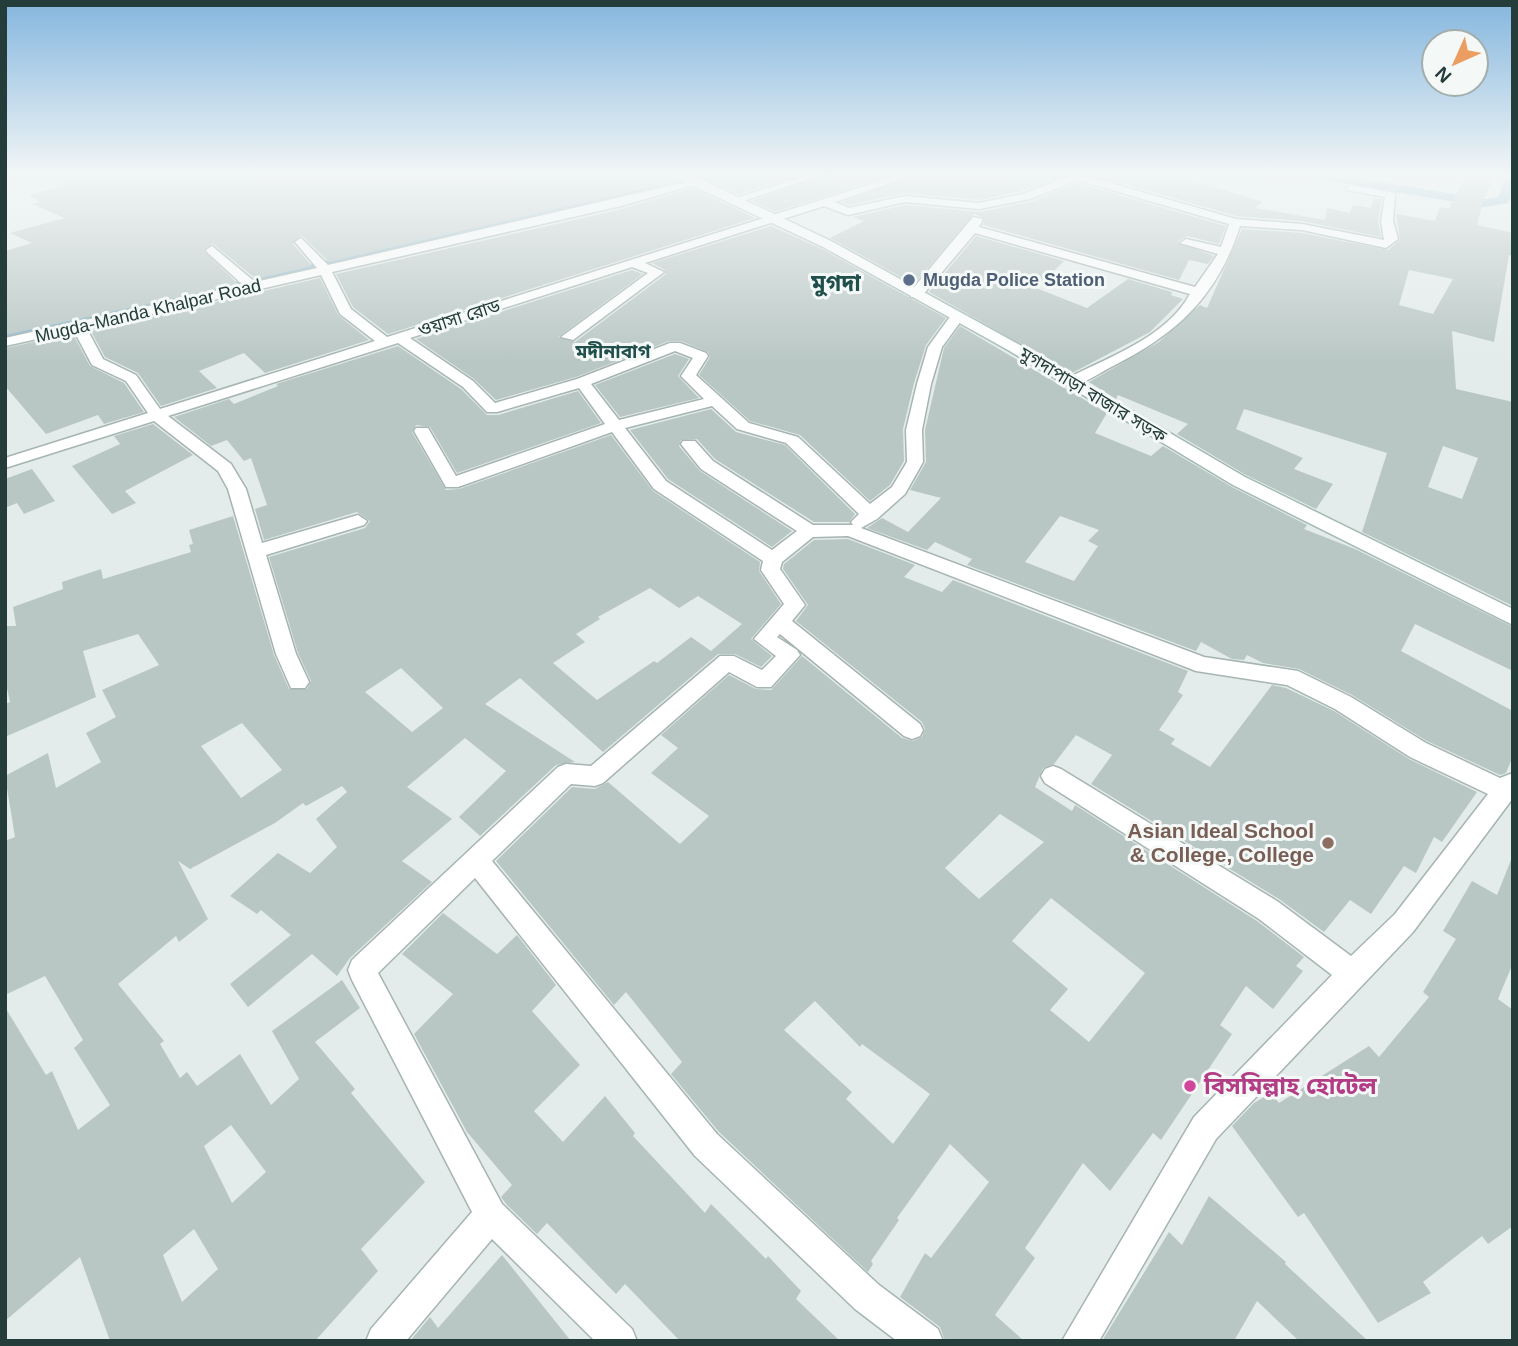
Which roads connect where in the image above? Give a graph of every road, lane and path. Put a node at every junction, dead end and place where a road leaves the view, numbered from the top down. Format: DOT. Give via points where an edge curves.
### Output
graph roads {
  1 [pos="468,237"];
  2 [pos="716,237"];
  3 [pos="809,237"];
  4 [pos="965,237"];
  5 [pos="1000,237"];
  6 [pos="1230,237"];
  7 [pos="1350,237"];
  8 [pos="1391,237"];
  9 [pos="301,242"];
  10 [pos="1186,243"];
  11 [pos="212,250"];
  12 [pos="1225,252"];
  13 [pos="634,264"];
  14 [pos="322,267"];
  15 [pos="250,284"];
  16 [pos="1198,292"];
  17 [pos="916,293"];
  18 [pos="957,317"];
  19 [pos="79,327"];
  20 [pos="568,337"];
  21 [pos="392,340"];
  22 [pos="5,342"];
  23 [pos="582,382"];
  24 [pos="1071,382"];
  25 [pos="716,400"];
  26 [pos="157,415"];
  27 [pos="614,426"];
  28 [pos="422,431"];
  29 [pos="689,444"];
  30 [pos="5,463"];
  31 [pos="871,515"];
  32 [pos="358,521"];
  33 [pos="850,530"];
  34 [pos="809,531"];
  35 [pos="254,552"];
  36 [pos="773,559"];
  37 [pos="1513,618"];
  38 [pos="779,622"];
  39 [pos="298,682"];
  40 [pos="912,730"];
  41 [pos="1053,776"];
  42 [pos="1509,785"];
  43 [pos="475,859"];
  44 [pos="1353,974"];
  45 [pos="491,1215"];
  46 [pos="383,1341"];
  47 [pos="620,1341"];
  48 [pos="926,1341"];
  49 [pos="1079,1341"];
  1 -- 14 [label="street, Mugda-Manda Khalpar Road"];
  2 -- 13 [label="street, ওয়াসা রোড"];
  3 -- 17 [label="street, মুগদাপাড়া বাজার সড়ক"];
  4 -- 17 [label="street"];
  5 -- 16 [label="street"];
  6 -- 12 [label="street"];
  7 -- 8 [label="street" via="1386,244"];
  9 -- 14 [label="street"];
  10 -- 12 [label="street"];
  11 -- 15 [label="street"];
  12 -- 16 [label="street"];
  13 -- 20 [label="street" via="658,272"];
  13 -- 21 [label="street, ওয়াসা রোড"];
  14 -- 15 [label="street, Mugda-Manda Khalpar Road"];
  14 -- 21 [label="street" via="345,311"];
  15 -- 19 [label="street, Mugda-Manda Khalpar Road"];
  16 -- 24 [label="street" via="1187,313 1160,335"];
  17 -- 18 [label="street, মুগদাপাড়া বাজার সড়ক"];
  18 -- 24 [label="street, মুগদাপাড়া বাজার সড়ক"];
  18 -- 31 [label="street" via="935,347 923,384 914,430 915,462 900,490"];
  19 -- 22 [label="street, Mugda-Manda Khalpar Road"];
  19 -- 26 [label="street" via="97,362 131,378"];
  21 -- 23 [label="street" via="468,384 492,410"];
  21 -- 26 [label="street, ওয়াসা রোড"];
  23 -- 25 [label="street" via="675,346 701,356 688,376"];
  23 -- 27 [label="street"];
  24 -- 37 [label="street, মুগদাপাড়া বাজার সড়ক" via="1239,481"];
  25 -- 27 [label="street"];
  25 -- 31 [label="street" via="743,426 792,440"];
  26 -- 30 [label="street, ওয়াসা রোড"];
  26 -- 35 [label="street" via="225,468 237,489"];
  27 -- 28 [label="street" via="452,483"];
  27 -- 36 [label="street" via="660,485"];
  29 -- 34 [label="street" via="707,465"];
  31 -- 33 [label="street"];
  32 -- 35 [label="street"];
  33 -- 34 [label="street"];
  33 -- 42 [label="street" via="1203,665 1290,677 1343,703 1418,750"];
  34 -- 36 [label="street"];
  35 -- 39 [label="street"];
  36 -- 38 [label="street" via="770,570 795,605"];
  38 -- 40 [label="street"];
  38 -- 43 [label="street" via="764,639 790,655 764,681 727,662 595,776 566,774"];
  41 -- 44 [label="street" via="1268,910"];
  42 -- 44 [label="street" via="1404,923"];
  43 -- 45 [label="street" via="362,970"];
  43 -- 48 [label="street" via="706,1145 867,1297"];
  44 -- 49 [label="street" via="1205,1128"];
  45 -- 46 [label="street"];
  45 -- 47 [label="street"];
}
